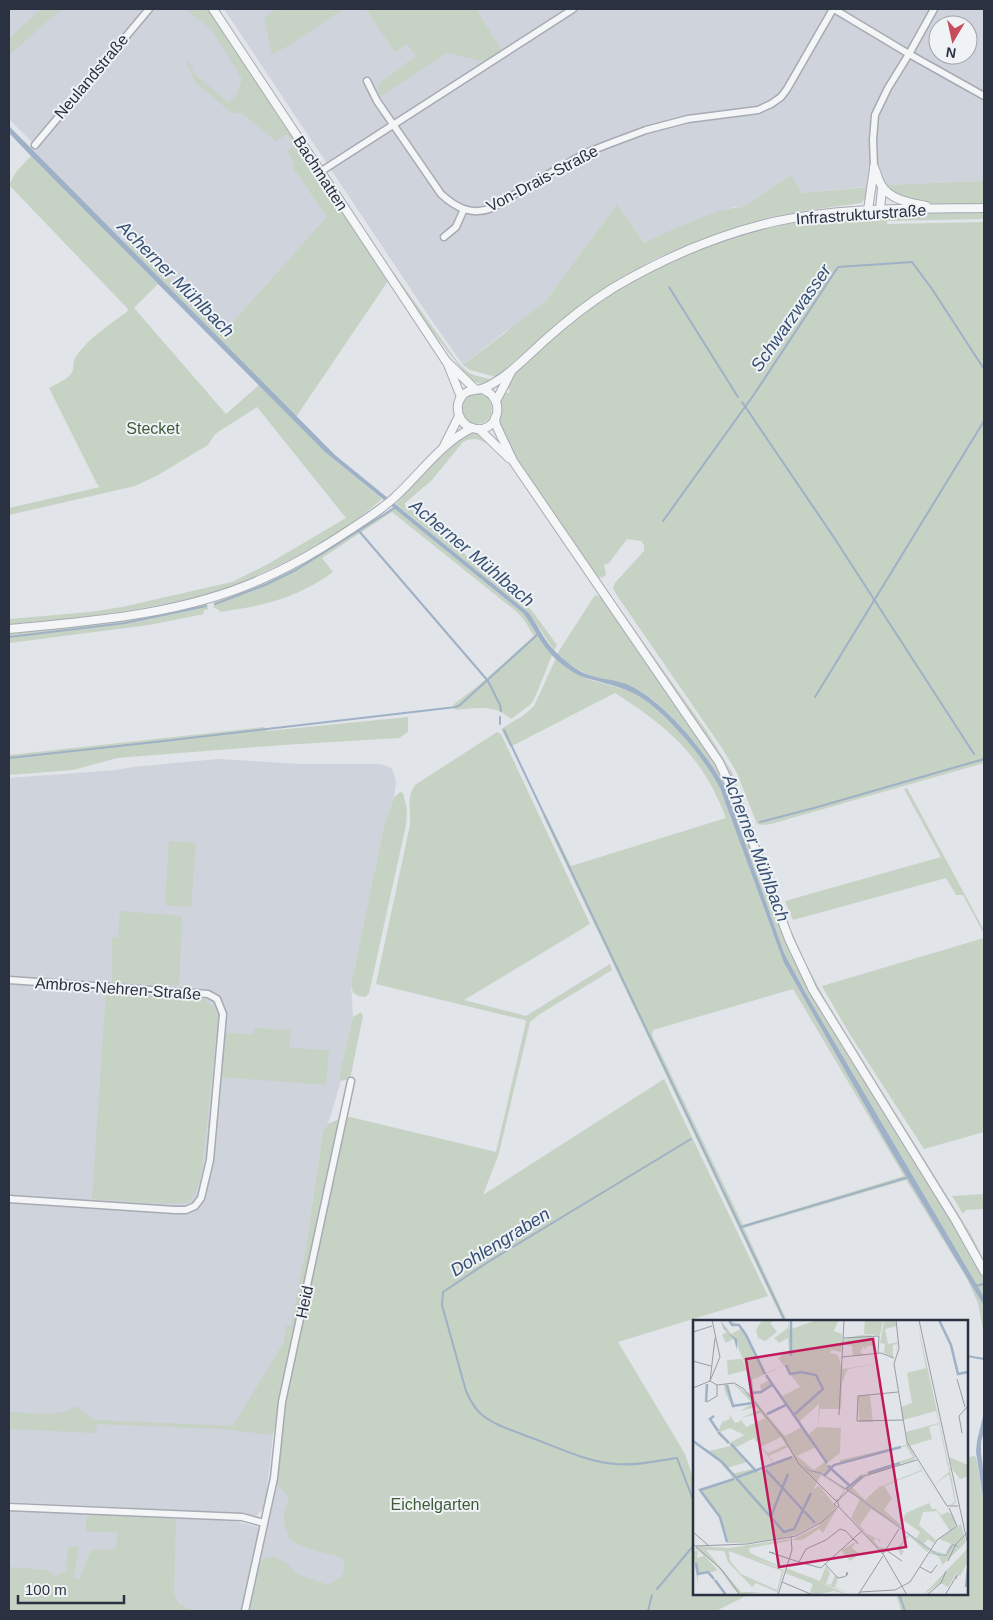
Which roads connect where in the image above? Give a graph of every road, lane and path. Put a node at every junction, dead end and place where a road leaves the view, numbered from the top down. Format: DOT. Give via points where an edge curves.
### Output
graph roads {
  1 [pos="149,9"];
  2 [pos="213,9"];
  3 [pos="573,9"];
  4 [pos="833,9"];
  5 [pos="934,9"];
  6 [pos="909,54"];
  7 [pos="367,81"];
  8 [pos="984,96"];
  9 [pos="394,124"];
  10 [pos="34,144"];
  11 [pos="874,167"];
  12 [pos="320,172"];
  13 [pos="882,188"];
  14 [pos="983,208"];
  15 [pos="464,209"];
  16 [pos="934,209"];
  17 [pos="868,210"];
  18 [pos="880,210"];
  19 [pos="444,237"];
  20 [pos="446,360"];
  21 [pos="512,370"];
  22 [pos="479,389"];
  23 [pos="461,398"];
  24 [pos="496,401"];
  25 [pos="459,416"];
  26 [pos="495,418"];
  27 [pos="476,428"];
  28 [pos="443,448"];
  29 [pos="513,461"];
  30 [pos="9,629"];
  31 [pos="9,980"];
  32 [pos="351,1081"];
  33 [pos="9,1199"];
  34 [pos="984,1270"];
  35 [pos="9,1507"];
  36 [pos="264,1523"];
  37 [pos="245,1611"];
  1 -- 10 [label="street, Neulandstraße"];
  2 -- 12 [label="street, Bachmatten"];
  3 -- 9 [label="street"];
  4 -- 6 [label="street, Von-Drais-Straße"];
  4 -- 15 [label="street, Von-Drais-Straße" via="787,89 771,104 758,110 688,119 646,130 586,153 492,208 474,212"];
  5 -- 6 [label="street"];
  6 -- 8 [label="street, Von-Drais-Straße"];
  6 -- 11 [label="street" via="875,115"];
  7 -- 9 [label="street, Von-Drais-Straße"];
  9 -- 12 [label="street"];
  9 -- 15 [label="street, Von-Drais-Straße" via="441,194"];
  11 -- 13 [label="street"];
  11 -- 17 [label="street"];
  12 -- 20 [label="street, Bachmatten"];
  13 -- 16 [label="street" via="894,197"];
  13 -- 18 [label="street"];
  14 -- 16 [label="street, Infrastrukturstraße"];
  15 -- 19 [label="street, Von-Drais-Straße" via="456,227"];
  16 -- 18 [label="street, Infrastrukturstraße"];
  17 -- 18 [label="street, Infrastrukturstraße"];
  17 -- 21 [label="street, Infrastrukturstraße" via="772,223 724,236 670,258 610,290"];
  20 -- 22 [label="street"];
  20 -- 23 [label="street"];
  21 -- 22 [label="street"];
  21 -- 24 [label="street"];
  22 -- 23 [label="street" via="468,391"];
  22 -- 24 [label="street" via="491,394"];
  23 -- 25 [label="street"];
  24 -- 26 [label="street" via="498,410"];
  25 -- 27 [label="street" via="464,424"];
  25 -- 28 [label="street"];
  26 -- 27 [label="street" via="489,425"];
  26 -- 29 [label="street"];
  27 -- 28 [label="street"];
  27 -- 29 [label="street"];
  28 -- 30 [label="street" via="381,508 302,560 264,579 185,605"];
  29 -- 34 [label="street" via="719,762 737,800 789,939 813,990"];
  31 -- 33 [label="street, Ambros-Nehren-Straße" via="208,994 217,999 223,1014 210,1160 201,1198 195,1206 175,1210"];
  32 -- 36 [label="street, Heid" via="282,1402 274,1478"];
  35 -- 36 [label="street" via="242,1518"];
  36 -- 37 [label="street, Heid"];
}
